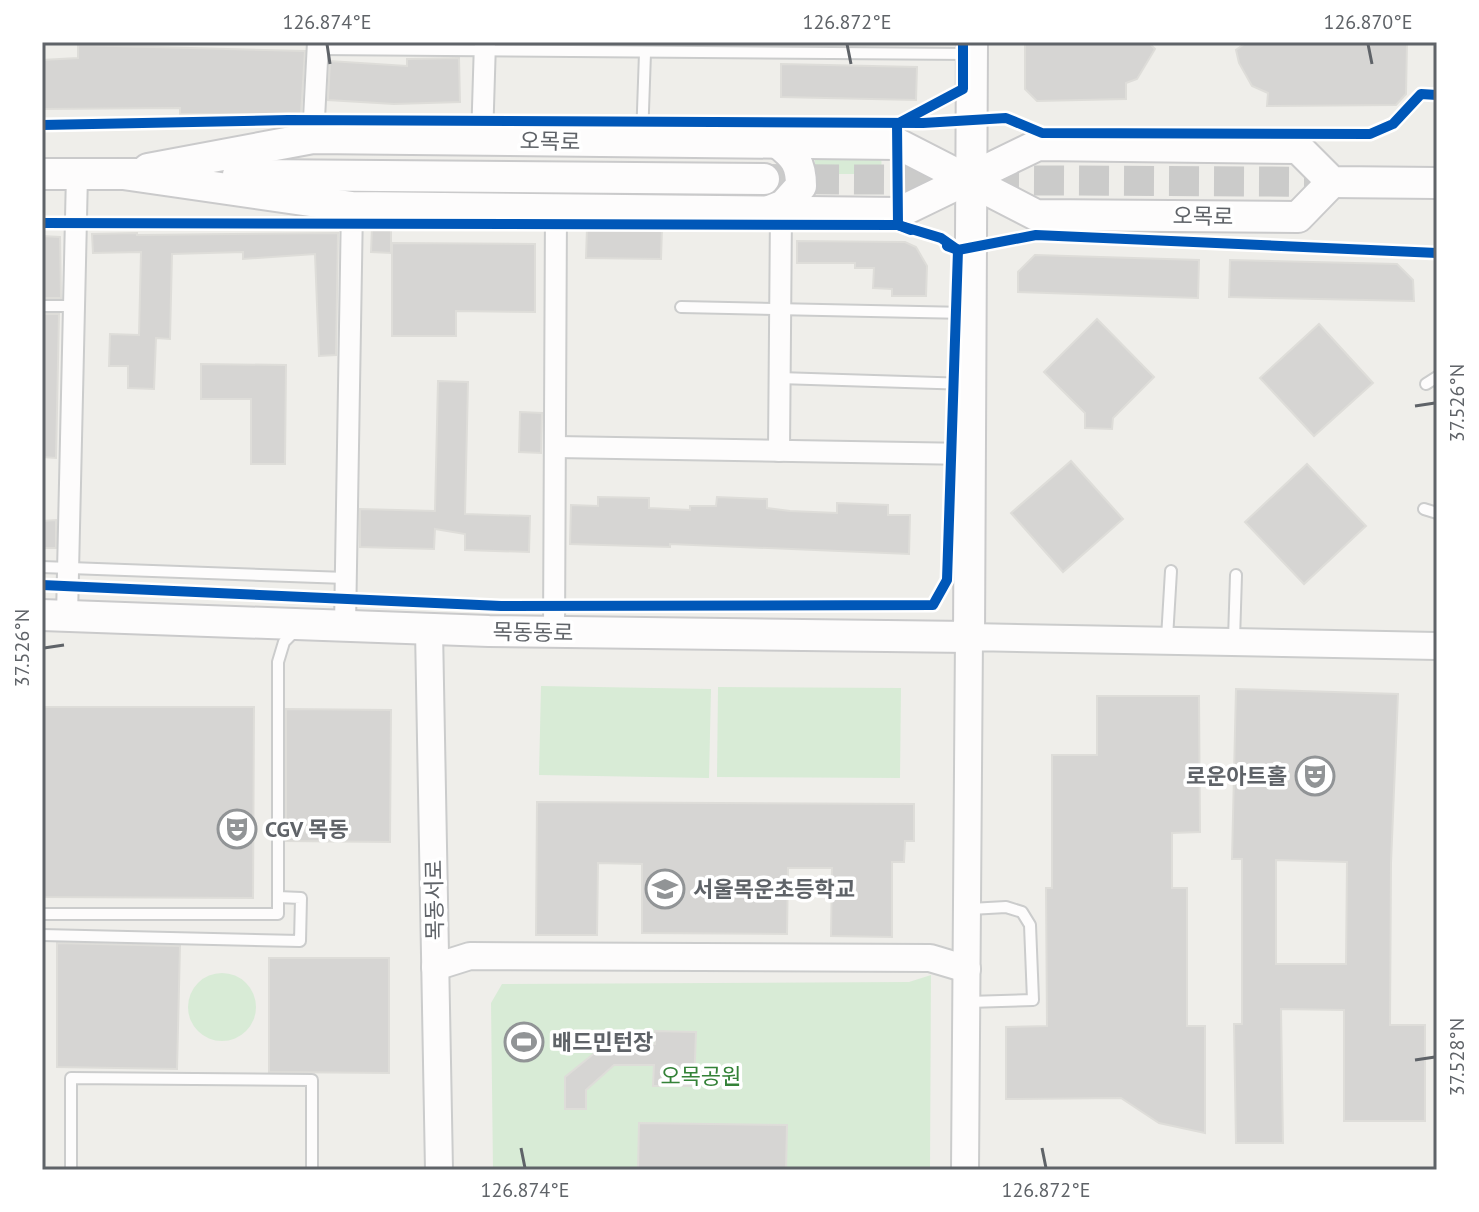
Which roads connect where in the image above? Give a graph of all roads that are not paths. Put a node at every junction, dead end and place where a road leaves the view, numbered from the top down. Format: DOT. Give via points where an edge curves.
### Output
graph roads {
  1 [pos="318,46"];
  2 [pos="485,47"];
  3 [pos="765,48"];
  4 [pos="972,48"];
  5 [pos="645,53"];
  6 [pos="313,138"];
  7 [pos="482,140"];
  8 [pos="642,142"];
  9 [pos="778,143"];
  10 [pos="42,174"];
  11 [pos="77,174"];
  12 [pos="123,174"];
  13 [pos="764,179"];
  14 [pos="972,180"];
  15 [pos="1332,182"];
  16 [pos="1437,183"];
  17 [pos="352,207"];
  18 [pos="556,209"];
  19 [pos="774,212"];
  20 [pos="42,306"];
  21 [pos="72,306"];
  22 [pos="681,307"];
  23 [pos="779,310"];
  24 [pos="970,314"];
  25 [pos="1437,377"];
  26 [pos="779,378"];
  27 [pos="1426,384"];
  28 [pos="970,385"];
  29 [pos="557,447"];
  30 [pos="779,451"];
  31 [pos="970,454"];
  32 [pos="1424,509"];
  33 [pos="1437,513"];
  34 [pos="42,567"];
  35 [pos="68,568"];
  36 [pos="1171,571"];
  37 [pos="1236,575"];
  38 [pos="346,578"];
  39 [pos="50,617"];
  40 [pos="302,625"];
  41 [pos="345,626"];
  42 [pos="429,630"];
  43 [pos="554,633"];
  44 [pos="969,637"];
  45 [pos="1167,640"];
  46 [pos="1234,642"];
  47 [pos="1437,646"];
  48 [pos="278,897"];
  49 [pos="967,909"];
  50 [pos="42,914"];
  51 [pos="42,935"];
  52 [pos="435,967"];
  53 [pos="967,969"];
  54 [pos="966,1002"];
  55 [pos="436,1163"];
  56 [pos="71,1170"];
  57 [pos="312,1170"];
  58 [pos="965,1170"];
  1 -- 2 [label="lane"];
  1 -- 6 [label="street"];
  2 -- 5 [label="lane"];
  2 -- 7 [label="street"];
  3 -- 4 [label="lane"];
  3 -- 5 [label="lane"];
  4 -- 14 [label="main road"];
  5 -- 8 [label="lane"];
  6 -- 7 [label="main road, 오목로"];
  6 -- 12 [label="main road, 오목로"];
  7 -- 8 [label="main road, 오목로"];
  8 -- 9 [label="main road, 오목로"];
  9 -- 14 [label="main road, 오목로" via="898,144"];
  9 -- 19 [label="main road" via="801,168 801,186"];
  10 -- 11 [label="main road, 오목로"];
  11 -- 12 [label="main road, 오목로"];
  11 -- 21 [label="street"];
  12 -- 13 [label="main road, 오목로"];
  12 -- 17 [label="main road, 오목로"];
  14 -- 15 [label="main road, 오목로" via="1038,145 1298,148"];
  14 -- 15 [label="main road, 오목로" via="1036,215 1298,217"];
  14 -- 19 [label="main road, 오목로" via="898,213"];
  14 -- 24 [label="main road"];
  15 -- 16 [label="main road"];
  17 -- 18 [label="main road, 오목로"];
  17 -- 38 [label="street"];
  18 -- 19 [label="main road, 오목로"];
  18 -- 29 [label="street"];
  19 -- 23 [label="street"];
  20 -- 21 [label="lane"];
  21 -- 35 [label="street"];
  22 -- 23 [label="lane"];
  23 -- 24 [label="lane"];
  23 -- 26 [label="street"];
  24 -- 28 [label="main road"];
  25 -- 27 [label="lane"];
  26 -- 28 [label="lane"];
  26 -- 30 [label="street"];
  28 -- 31 [label="main road"];
  29 -- 30 [label="street"];
  29 -- 43 [label="street"];
  30 -- 31 [label="street"];
  31 -- 44 [label="main road"];
  32 -- 33 [label="lane"];
  34 -- 35 [label="lane"];
  35 -- 38 [label="lane"];
  35 -- 39 [label="street"];
  36 -- 45 [label="lane"];
  37 -- 46 [label="lane"];
  38 -- 41 [label="street"];
  39 -- 40 [label="main road, 목동동로"];
  40 -- 41 [label="main road, 목동동로"];
  40 -- 48 [label="lane" via="284,642 278,662"];
  41 -- 42 [label="main road, 목동동로"];
  42 -- 43 [label="main road, 목동동로"];
  42 -- 52 [label="street, 목동서로"];
  43 -- 44 [label="main road, 목동동로"];
  44 -- 45 [label="street"];
  44 -- 49 [label="street"];
  45 -- 46 [label="street"];
  46 -- 47 [label="street"];
  48 -- 50 [label="lane" via="278,914"];
  48 -- 51 [label="lane" via="301,898 300,941"];
  49 -- 53 [label="street"];
  49 -- 54 [label="lane" via="1006,907 1022,912 1030,925 1033,1000"];
  52 -- 53 [label="street" via="470,956 930,958"];
  52 -- 55 [label="street, 목동서로"];
  53 -- 54 [label="street"];
  54 -- 58 [label="street"];
  56 -- 57 [label="lane" via="71,1078 312,1080"];
}
